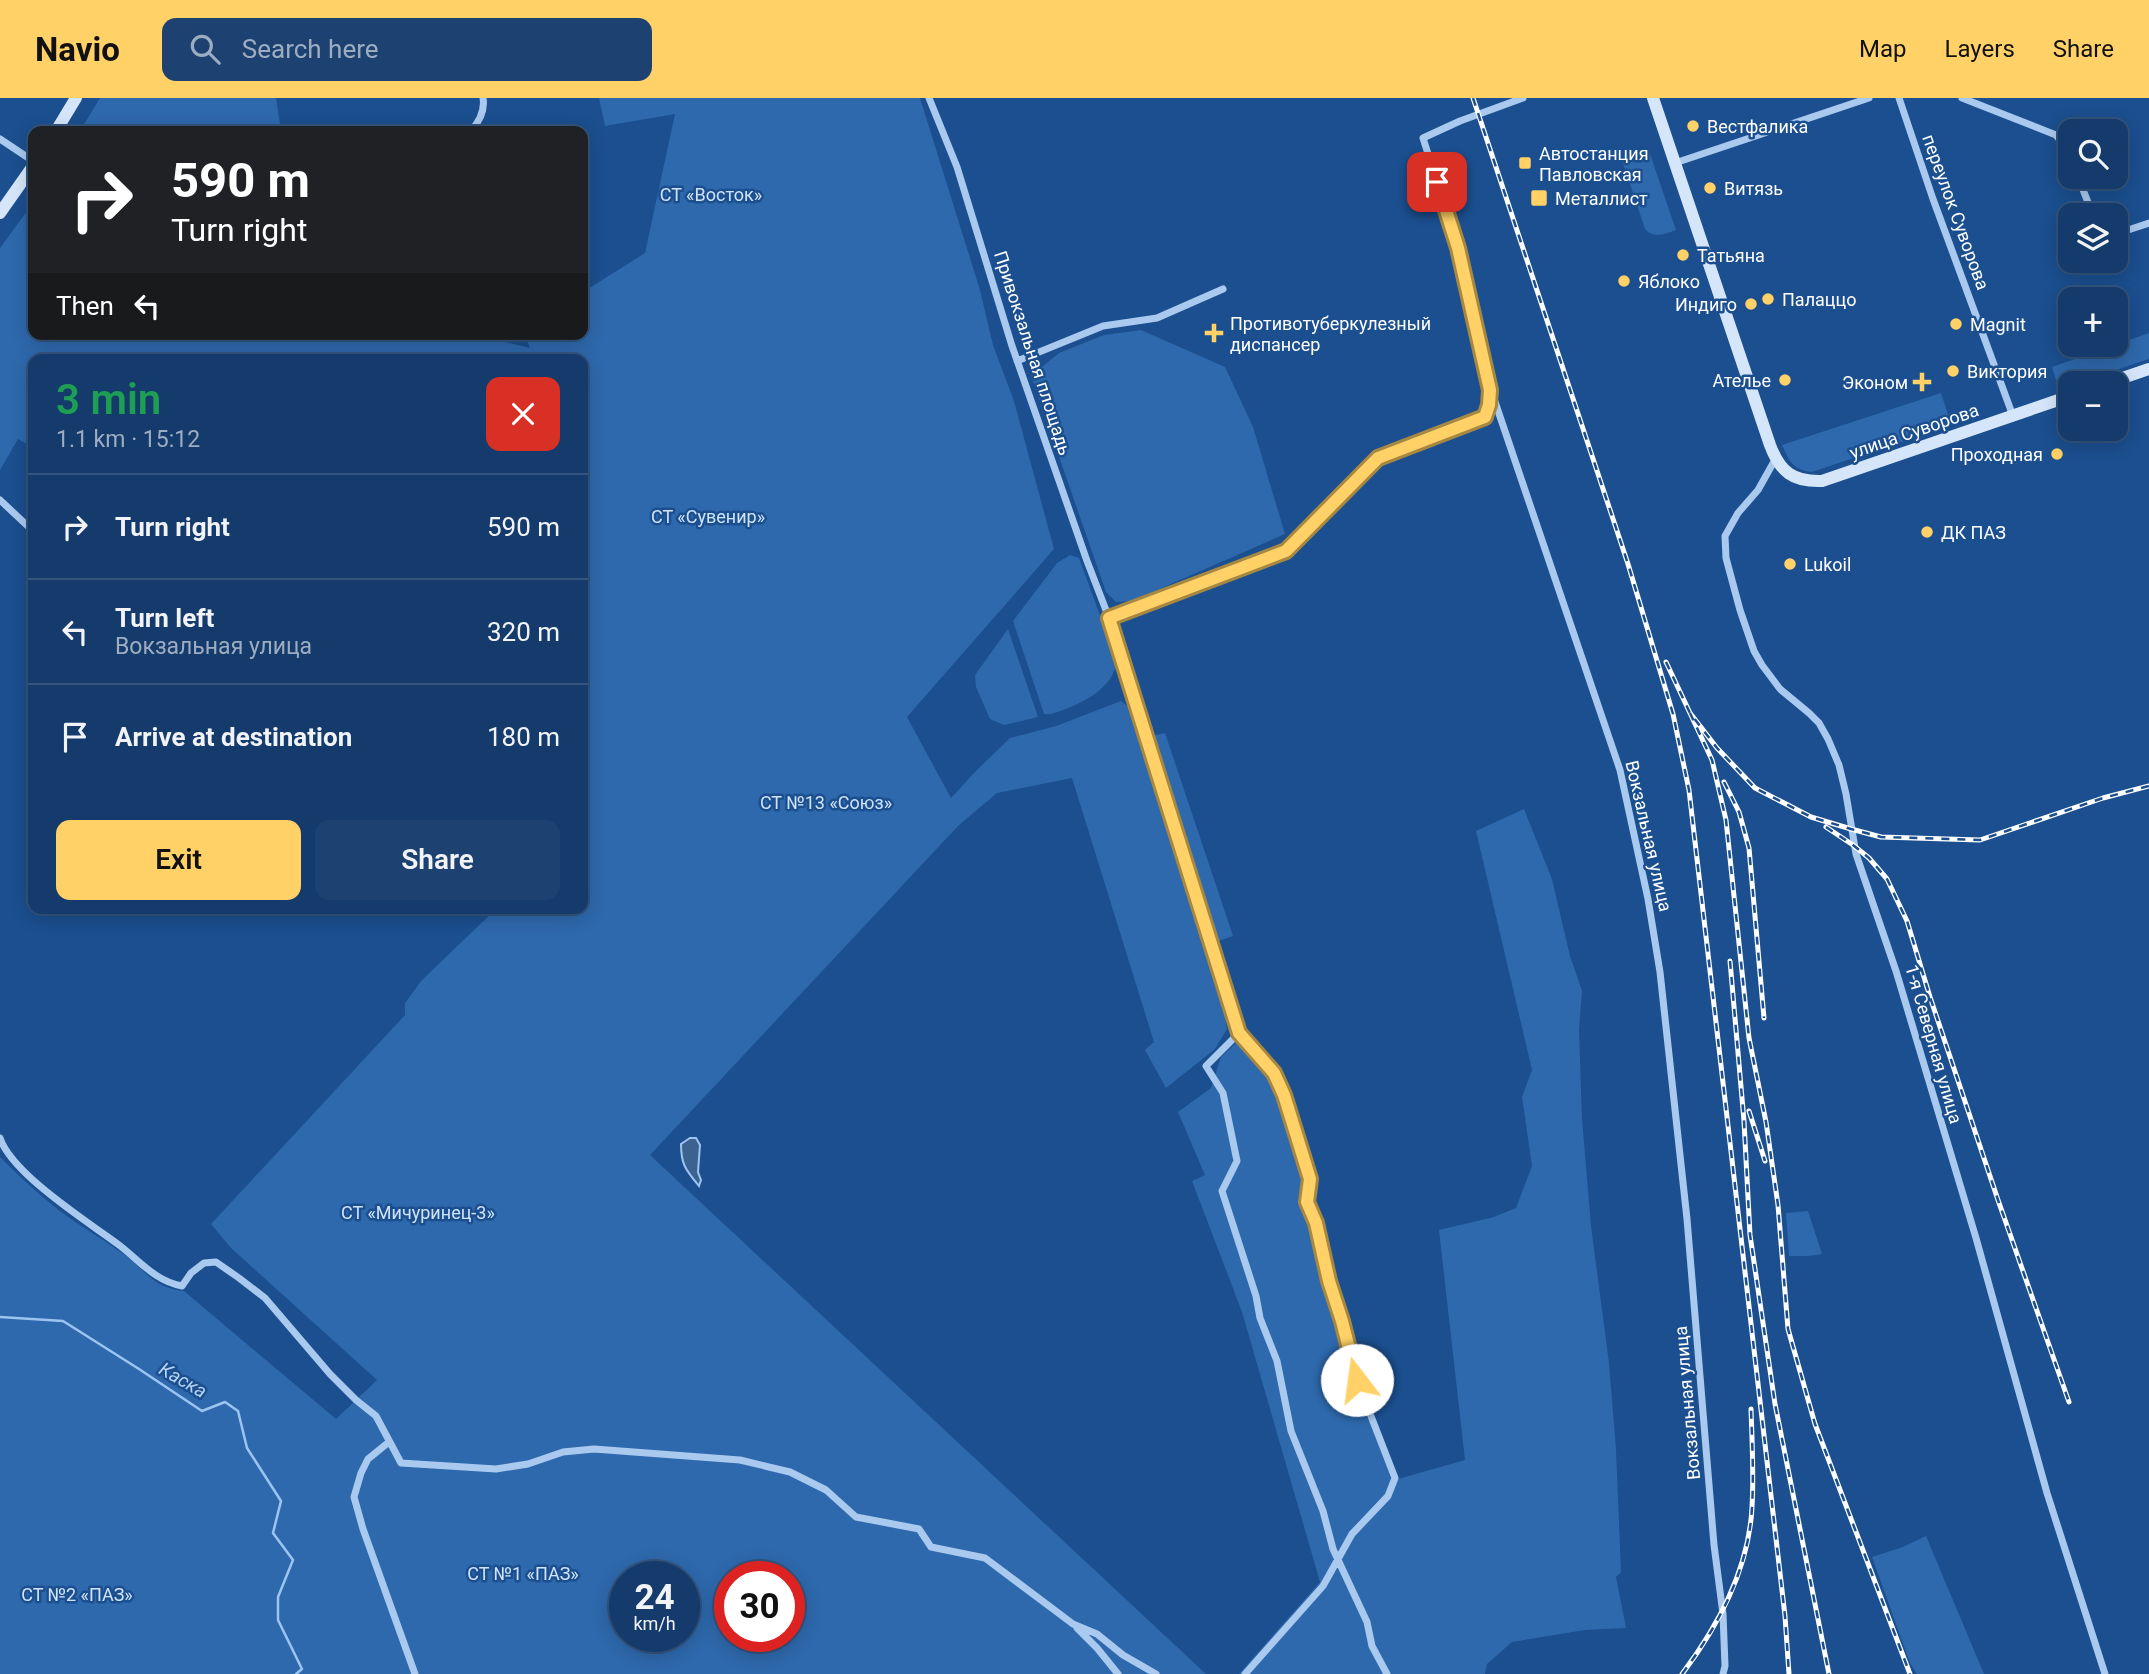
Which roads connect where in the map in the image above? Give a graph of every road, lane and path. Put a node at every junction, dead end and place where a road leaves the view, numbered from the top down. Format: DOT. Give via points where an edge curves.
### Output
graph roads {
  1 [pos="75,98"];
  2 [pos="484,98"];
  3 [pos="929,98"];
  4 [pos="1523,98"];
  5 [pos="1653,98"];
  6 [pos="1869,98"];
  7 [pos="1899,98"];
  8 [pos="1962,98"];
  9 [pos="59,126"];
  10 [pos="476,126"];
  11 [pos="2058,138"];
  12 [pos="0,139"];
  13 [pos="28,160"];
  14 [pos="1675,163"];
  15 [pos="28,171"];
  16 [pos="0,213"];
  17 [pos="2149,223"];
  18 [pos="2128,230"];
  19 [pos="1223,289"];
  20 [pos="1017,361"];
  21 [pos="2149,369"];
  22 [pos="2128,376"];
  23 [pos="1490,390"];
  24 [pos="2058,400"];
  25 [pos="2013,416"];
  26 [pos="1776,458"];
  27 [pos="0,500"];
  28 [pos="28,526"];
  29 [pos="1109,618"];
  30 [pos="1239,1033"];
  31 [pos="0,1138"];
  32 [pos="389,1442"];
  33 [pos="1338,1560"];
  34 [pos="1073,1624"];
  35 [pos="415,1674"];
  36 [pos="1118,1674"];
  37 [pos="1156,1674"];
  38 [pos="1245,1674"];
  39 [pos="1387,1674"];
  40 [pos="1723,1674"];
  41 [pos="2105,1674"];
  1 -- 9 [label="street"];
  2 -- 10 [label="street"];
  3 -- 20 [label="street, Привокзальная площадь" via="957,167"];
  4 -- 23 [label="street, Вокзальная улица" via="1423,138 1458,248"];
  5 -- 14 [label="street"];
  6 -- 14 [label="street"];
  7 -- 25 [label="street, переулок Суворова"];
  8 -- 11 [label="street"];
  12 -- 13 [label="street"];
  14 -- 26 [label="street"];
  15 -- 16 [label="street"];
  17 -- 18 [label="street"];
  19 -- 20 [label="street" via="1157,318 1103,326"];
  20 -- 29 [label="street, Привокзальная площадь"];
  21 -- 22 [label="street"];
  23 -- 29 [label="street" via="1485,417 1378,458 1286,551"];
  23 -- 40 [label="street, Вокзальная улица" via="1620,771 1648,899 1687,1219 1723,1614"];
  24 -- 25 [label="street, улица Суворова"];
  25 -- 26 [label="street, улица Суворова" via="1822,481 1791,475"];
  26 -- 41 [label="street, 1-я Северная улица" via="1725,536 1740,610 1762,665 1780,689 1819,723 1839,765 1856,854 1896,971 2047,1493"];
  27 -- 28 [label="street"];
  29 -- 30 [label="street, Привокзальная площадь"];
  30 -- 33 [label="street" via="1206,1066 1223,1093 1237,1161 1222,1192 1277,1361 1292,1431"];
  30 -- 33 [label="street" via="1274,1073 1284,1095 1310,1179 1307,1202 1357,1380 1395,1478 1388,1496 1352,1534"];
  31 -- 32 [label="street" via="19,1166 80,1219 170,1284 182,1286 204,1263 216,1262 239,1278 264,1298 330,1374 376,1416"];
  32 -- 34 [label="street" via="401,1463 447,1467 496,1469 594,1449 740,1460 790,1472 826,1490 856,1517 919,1529 931,1547 985,1558"];
  32 -- 35 [label="street" via="368,1459 354,1497"];
  33 -- 38 [label="street" via="1323,1586"];
  33 -- 39 [label="street"];
  34 -- 36 [label="street"];
  34 -- 37 [label="street" via="1097,1634"];
}
